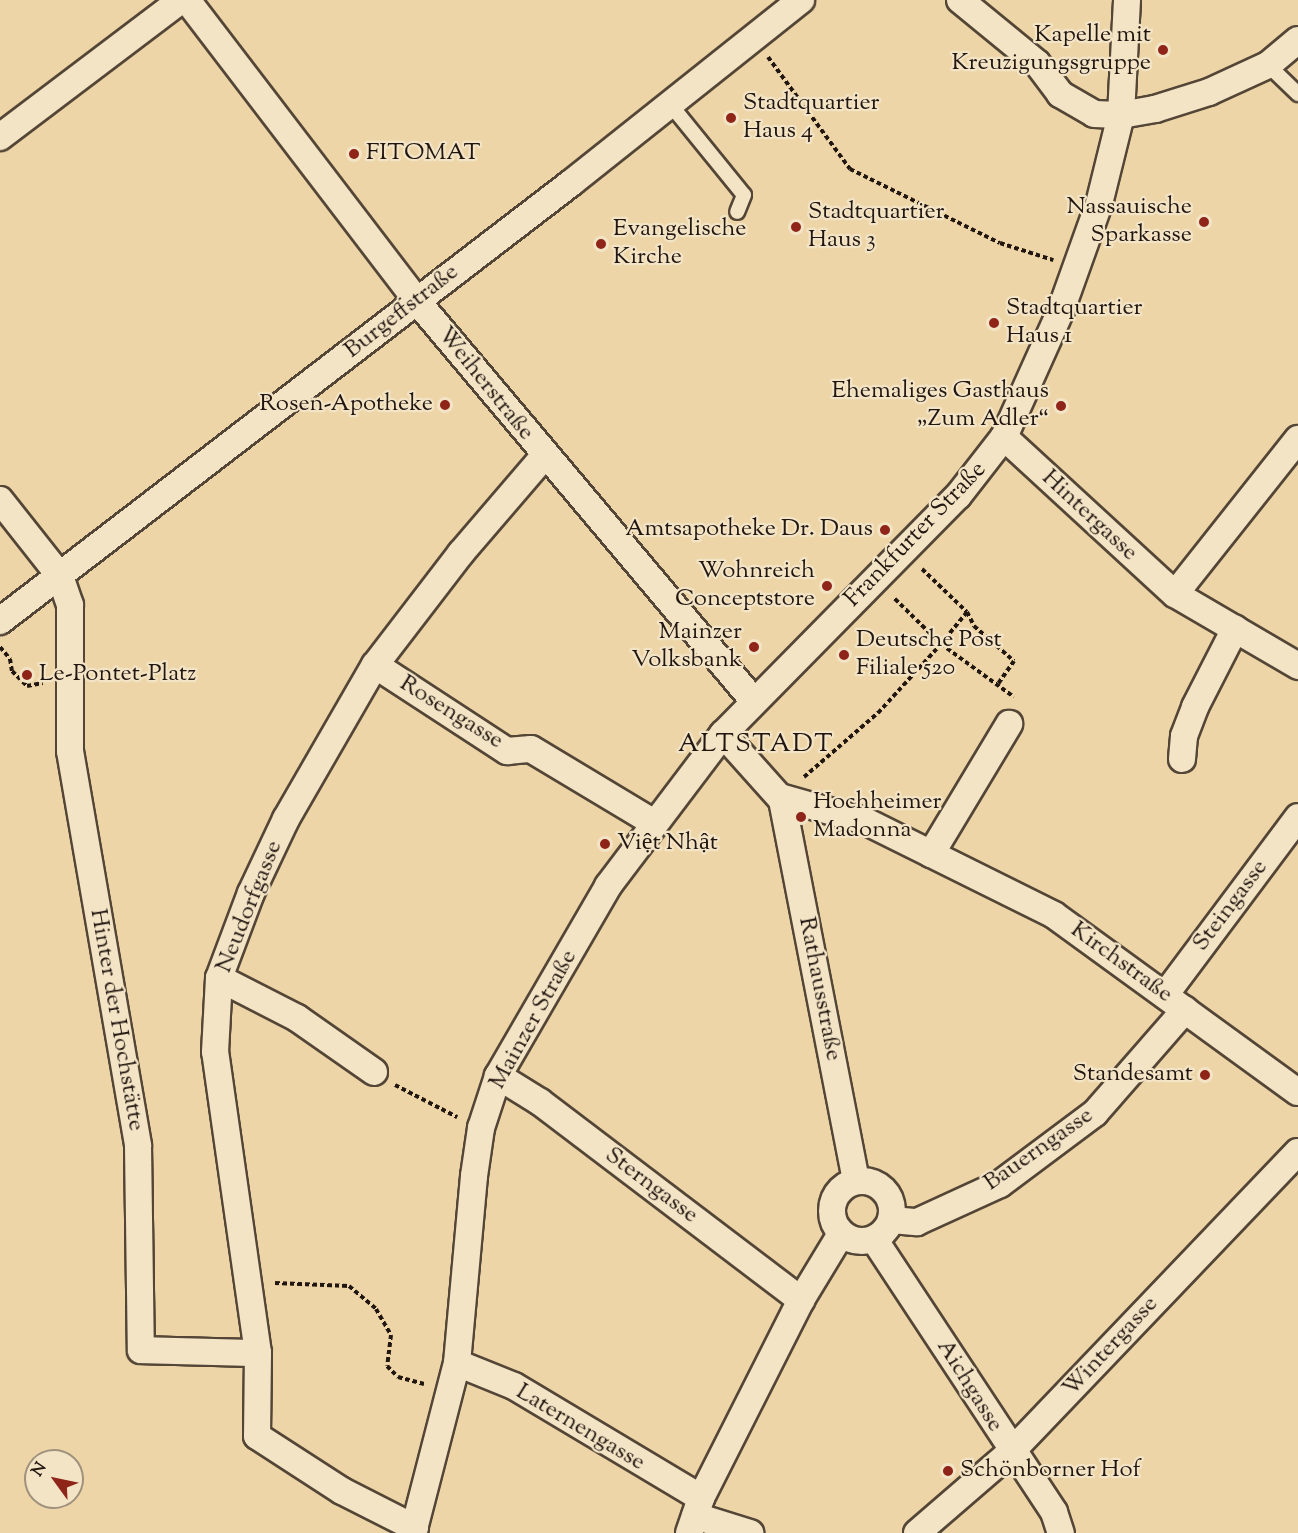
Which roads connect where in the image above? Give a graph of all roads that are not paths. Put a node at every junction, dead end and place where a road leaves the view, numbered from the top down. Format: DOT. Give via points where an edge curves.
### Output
graph roads {
  1 [pos="181,0"];
  2 [pos="187,0"];
  3 [pos="801,0"];
  4 [pos="960,0"];
  5 [pos="1127,0"];
  6 [pos="1295,49"];
  7 [pos="1268,64"];
  8 [pos="1298,94"];
  9 [pos="670,104"];
  10 [pos="1121,115"];
  11 [pos="0,137"];
  12 [pos="737,212"];
  13 [pos="416,300"];
  14 [pos="1004,437"];
  15 [pos="1298,439"];
  16 [pos="544,456"];
  17 [pos="0,500"];
  18 [pos="60,576"];
  19 [pos="1175,594"];
  20 [pos="0,621"];
  21 [pos="1235,629"];
  22 [pos="1297,664"];
  23 [pos="375,665"];
  24 [pos="753,700"];
  25 [pos="1009,724"];
  26 [pos="723,734"];
  27 [pos="1182,759"];
  28 [pos="780,797"];
  29 [pos="1298,817"];
  30 [pos="654,824"];
  31 [pos="931,854"];
  32 [pos="219,978"];
  33 [pos="1175,1002"];
  34 [pos="374,1072"];
  35 [pos="498,1076"];
  36 [pos="1298,1092"];
  37 [pos="1298,1152"];
  38 [pos="856,1181"];
  39 [pos="883,1230"];
  40 [pos="841,1234"];
  41 [pos="801,1299"];
  42 [pos="258,1353"];
  43 [pos="456,1363"];
  44 [pos="1011,1452"];
  45 [pos="695,1516"];
  46 [pos="414,1530"];
  47 [pos="749,1533"];
  48 [pos="917,1533"];
  49 [pos="1061,1533"];
  1 -- 11 [label="street"];
  2 -- 13 [label="street, Weiherstraße"];
  3 -- 9 [label="street, Burgeffstraße"];
  4 -- 10 [label="street" via="1037,63 1060,94 1074,105 1091,113"];
  5 -- 10 [label="street, Frankfurter Straße"];
  6 -- 7 [label="street"];
  7 -- 8 [label="lane"];
  7 -- 10 [label="street" via="1209,92"];
  9 -- 12 [label="lane" via="744,195"];
  9 -- 13 [label="street, Burgeffstraße"];
  10 -- 14 [label="street, Frankfurter Straße" via="1099,204 1077,268"];
  13 -- 16 [label="street, Weiherstraße"];
  13 -- 18 [label="street, Burgeffstraße"];
  14 -- 19 [label="street, Hintergasse"];
  14 -- 24 [label="street, Frankfurter Straße" via="958,496"];
  15 -- 19 [label="street"];
  16 -- 23 [label="street, Neudorfgasse" via="460,553"];
  16 -- 24 [label="street, Weiherstraße" via="627,547"];
  17 -- 18 [label="street, Hinter der Hochstätte"];
  18 -- 20 [label="street, Burgeffstraße"];
  18 -- 42 [label="street, Hinter der Hochstätte" via="70,605 70,751 138,1146 141,1350"];
  19 -- 21 [label="street, Hintergasse"];
  21 -- 22 [label="street, Hintergasse"];
  21 -- 27 [label="street" via="1195,707 1184,736"];
  23 -- 30 [label="street, Rosengasse" via="507,751 531,749"];
  23 -- 32 [label="street, Neudorfgasse" via="286,819 251,893"];
  24 -- 26 [label="street, Mainzer Straße"];
  25 -- 31 [label="street"];
  26 -- 28 [label="street"];
  26 -- 30 [label="street, Mainzer Straße"];
  28 -- 31 [label="street, Kirchstraße" via="865,821"];
  28 -- 38 [label="street, Rathausstraße"];
  29 -- 33 [label="street, Steingasse"];
  30 -- 35 [label="street, Mainzer Straße" via="608,886"];
  31 -- 33 [label="street, Kirchstraße" via="1053,915"];
  32 -- 34 [label="street" via="297,1018"];
  32 -- 42 [label="street, Neudorfgasse" via="215,1052"];
  33 -- 36 [label="street, Kirchstraße"];
  33 -- 39 [label="street, Bauerngasse" via="1095,1113 1000,1184 917,1222"];
  35 -- 41 [label="street, Sterngasse" via="540,1102"];
  35 -- 43 [label="street, Mainzer Straße" via="481,1128"];
  37 -- 44 [label="street, Wintergasse"];
  38 -- 39 [label="street" via="867,1181 885,1191 891,1202"];
  38 -- 40 [label="street" via="834,1200 833,1221"];
  39 -- 40 [label="street" via="856,1241"];
  39 -- 44 [label="street, Aichgasse"];
  40 -- 41 [label="street"];
  41 -- 45 [label="street"];
  42 -- 46 [label="street, Neudorfgasse" via="257,1436 342,1491"];
  43 -- 45 [label="street, Laternengasse" via="514,1386"];
  43 -- 46 [label="street, Mainzer Straße"];
  44 -- 48 [label="street, Wintergasse"];
  44 -- 49 [label="street, Aichgasse" via="1054,1512"];
  45 -- 47 [label="street"];
}
